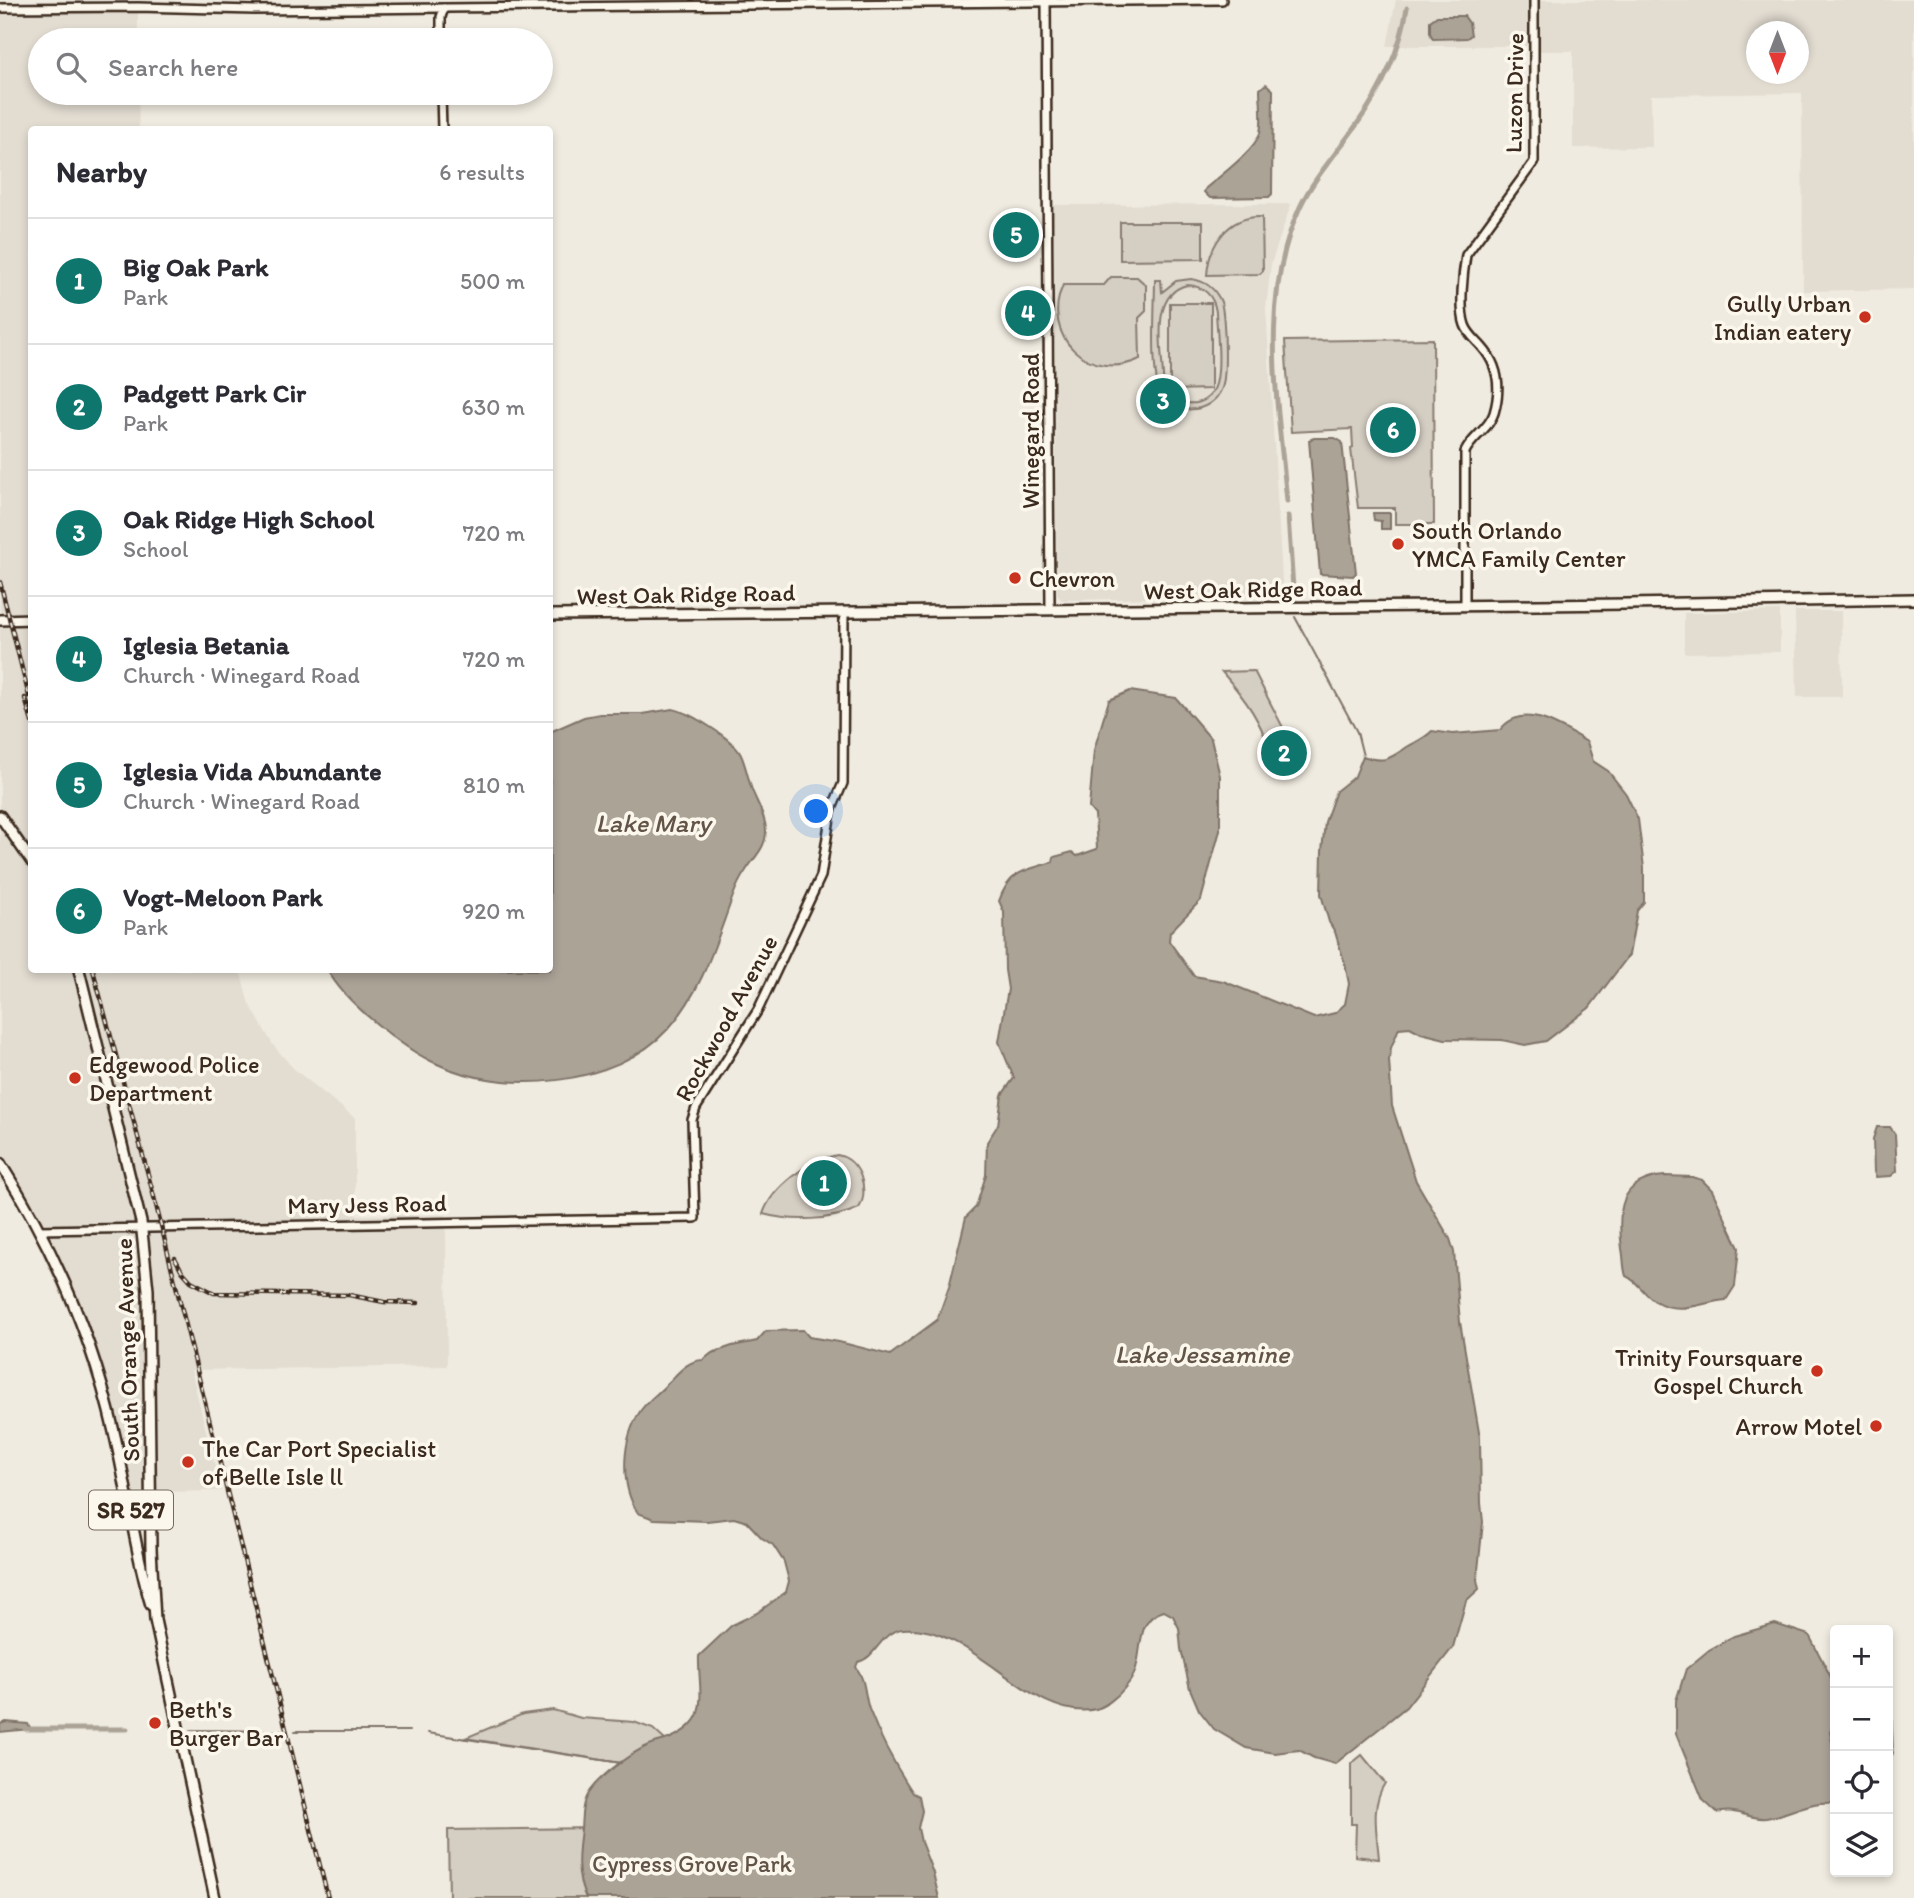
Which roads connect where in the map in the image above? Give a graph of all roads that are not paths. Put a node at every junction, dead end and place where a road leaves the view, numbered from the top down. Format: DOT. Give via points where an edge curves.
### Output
graph roads {
  1 [pos="1222,0"];
  2 [pos="1534,0"];
  3 [pos="1046,2"];
  4 [pos="705,3"];
  5 [pos="539,4"];
  6 [pos="0,8"];
  7 [pos="444,8"];
  8 [pos="441,28"];
  9 [pos="441,105"];
  10 [pos="442,126"];
  11 [pos="1914,598"];
  12 [pos="1465,606"];
  13 [pos="1050,610"];
  14 [pos="844,612"];
  15 [pos="553,615"];
  16 [pos="28,619"];
  17 [pos="0,620"];
  18 [pos="0,816"];
  19 [pos="28,856"];
  20 [pos="80,973"];
  21 [pos="0,1163"];
  22 [pos="695,1217"];
  23 [pos="142,1228"];
  24 [pos="39,1230"];
  25 [pos="155,1620"];
  26 [pos="215,1898"];
  1 -- 3 [label="street"];
  2 -- 12 [label="street, Luzon Drive" via="1534,162 1466,255 1463,271 1465,325 1491,359 1498,381 1493,416 1465,452"];
  3 -- 4 [label="street"];
  3 -- 13 [label="street, Winegard Road"];
  4 -- 5 [label="street"];
  5 -- 7 [label="street"];
  6 -- 7 [label="street"];
  7 -- 8 [label="street"];
  9 -- 10 [label="street"];
  11 -- 12 [label="main road, West Oak Ridge Road"];
  12 -- 13 [label="main road, West Oak Ridge Road"];
  13 -- 14 [label="main road, West Oak Ridge Road"];
  14 -- 15 [label="main road, West Oak Ridge Road"];
  14 -- 22 [label="street, Rockwood Avenue" via="843,783 828,822 821,876 758,1010 696,1108 692,1120"];
  16 -- 17 [label="main road"];
  18 -- 19 [label="main road"];
  20 -- 23 [label="main road, South Orange Avenue / SR 527"];
  21 -- 24 [label="main road, SR 527"];
  22 -- 23 [label="street, Mary Jess Road"];
  23 -- 24 [label="street, Mary Jess Road"];
  23 -- 25 [label="main road, South Orange Avenue / SR 527" via="148,1290"];
  24 -- 25 [label="main road, SR 527" via="74,1304 104,1391"];
  25 -- 26 [label="main road, South Orange Avenue / SR 527"];
}
